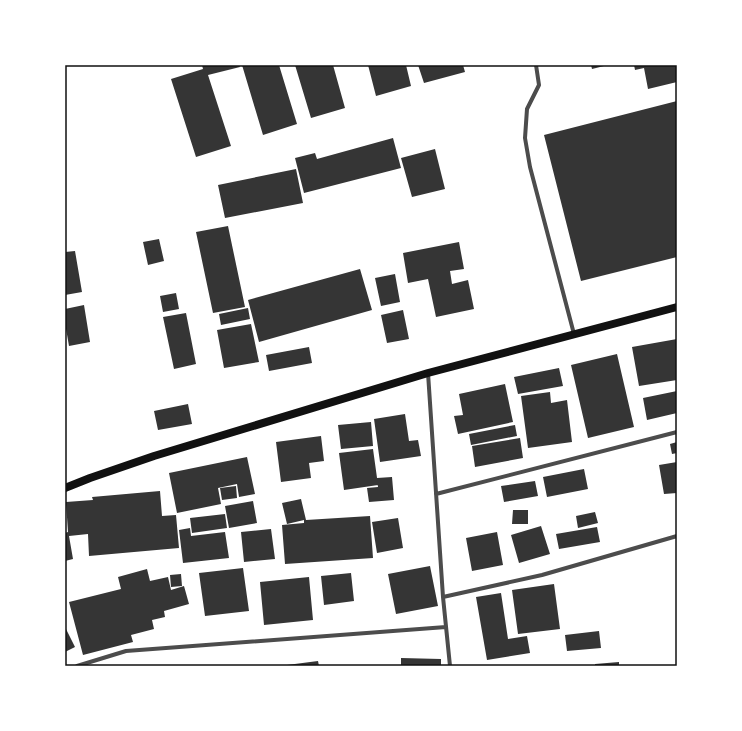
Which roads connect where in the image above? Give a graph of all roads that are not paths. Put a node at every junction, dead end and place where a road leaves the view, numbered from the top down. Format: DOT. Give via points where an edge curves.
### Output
graph roads {
  1 [pos="536,65"];
  2 [pos="677,306"];
  3 [pos="574,334"];
  4 [pos="428,373"];
  5 [pos="677,432"];
  6 [pos="65,488"];
  7 [pos="436,494"];
  8 [pos="677,536"];
  9 [pos="443,597"];
  10 [pos="446,627"];
  11 [pos="77,666"];
  12 [pos="450,666"];
  1 -- 3 [label="street" via="539,85 527,109 525,138 530,167"];
  2 -- 3 [label="main road"];
  3 -- 4 [label="main road"];
  4 -- 6 [label="main road" via="154,456"];
  4 -- 7 [label="street"];
  5 -- 7 [label="street"];
  7 -- 9 [label="street"];
  8 -- 9 [label="street" via="542,575"];
  9 -- 10 [label="street"];
  10 -- 11 [label="street" via="126,651"];
  10 -- 12 [label="street"];
}
